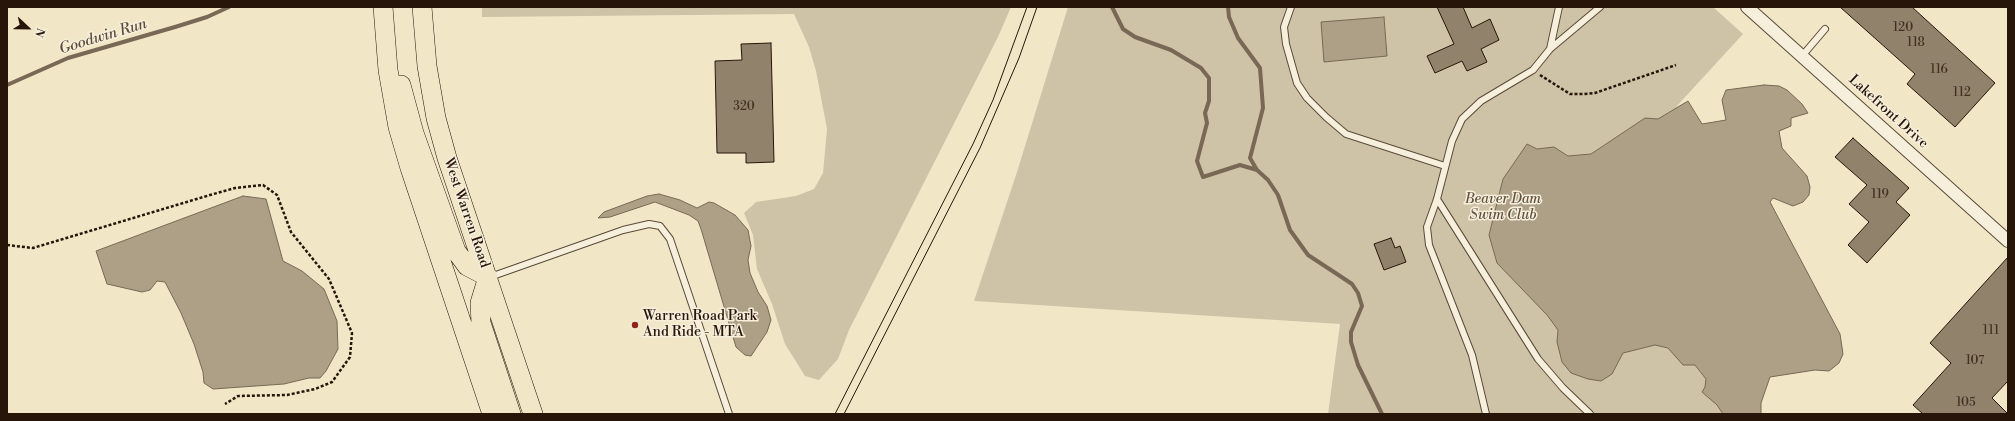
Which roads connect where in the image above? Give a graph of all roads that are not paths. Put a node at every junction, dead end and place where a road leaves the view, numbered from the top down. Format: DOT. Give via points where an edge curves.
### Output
graph roads {
  1 [pos="383,7"];
  2 [pos="422,7"];
  3 [pos="1291,7"];
  4 [pos="1559,7"];
  5 [pos="1600,7"];
  6 [pos="1747,7"];
  7 [pos="385,26"];
  8 [pos="1825,29"];
  9 [pos="1550,49"];
  10 [pos="1802,56"];
  11 [pos="1445,166"];
  12 [pos="1437,199"];
  13 [pos="2008,241"];
  14 [pos="488,277"];
  15 [pos="492,414"];
  16 [pos="511,414"];
  17 [pos="532,414"];
  18 [pos="729,414"];
  19 [pos="1486,414"];
  20 [pos="1590,414"];
  1 -- 7 [label="main road"];
  2 -- 14 [label="main road, West Warren Road" via="427,66 436,118"];
  3 -- 11 [label="lane" via="1284,27 1297,83 1326,117 1346,134"];
  4 -- 9 [label="lane"];
  5 -- 9 [label="lane"];
  6 -- 10 [label="street, Lakefront Drive"];
  7 -- 14 [label="main road" via="414,133 456,251 467,266"];
  7 -- 15 [label="main road" via="388,70 398,127"];
  8 -- 10 [label="lane"];
  9 -- 11 [label="lane" via="1533,70 1481,101 1462,119"];
  10 -- 13 [label="street, Lakefront Drive"];
  11 -- 12 [label="lane"];
  12 -- 19 [label="lane" via="1427,227 1428,245 1472,355"];
  12 -- 20 [label="lane" via="1538,359"];
  14 -- 16 [label="main road" via="480,302 481,323"];
  14 -- 17 [label="main road, West Warren Road"];
  14 -- 18 [label="lane" via="623,230 649,224 660,226 670,239"];
}
